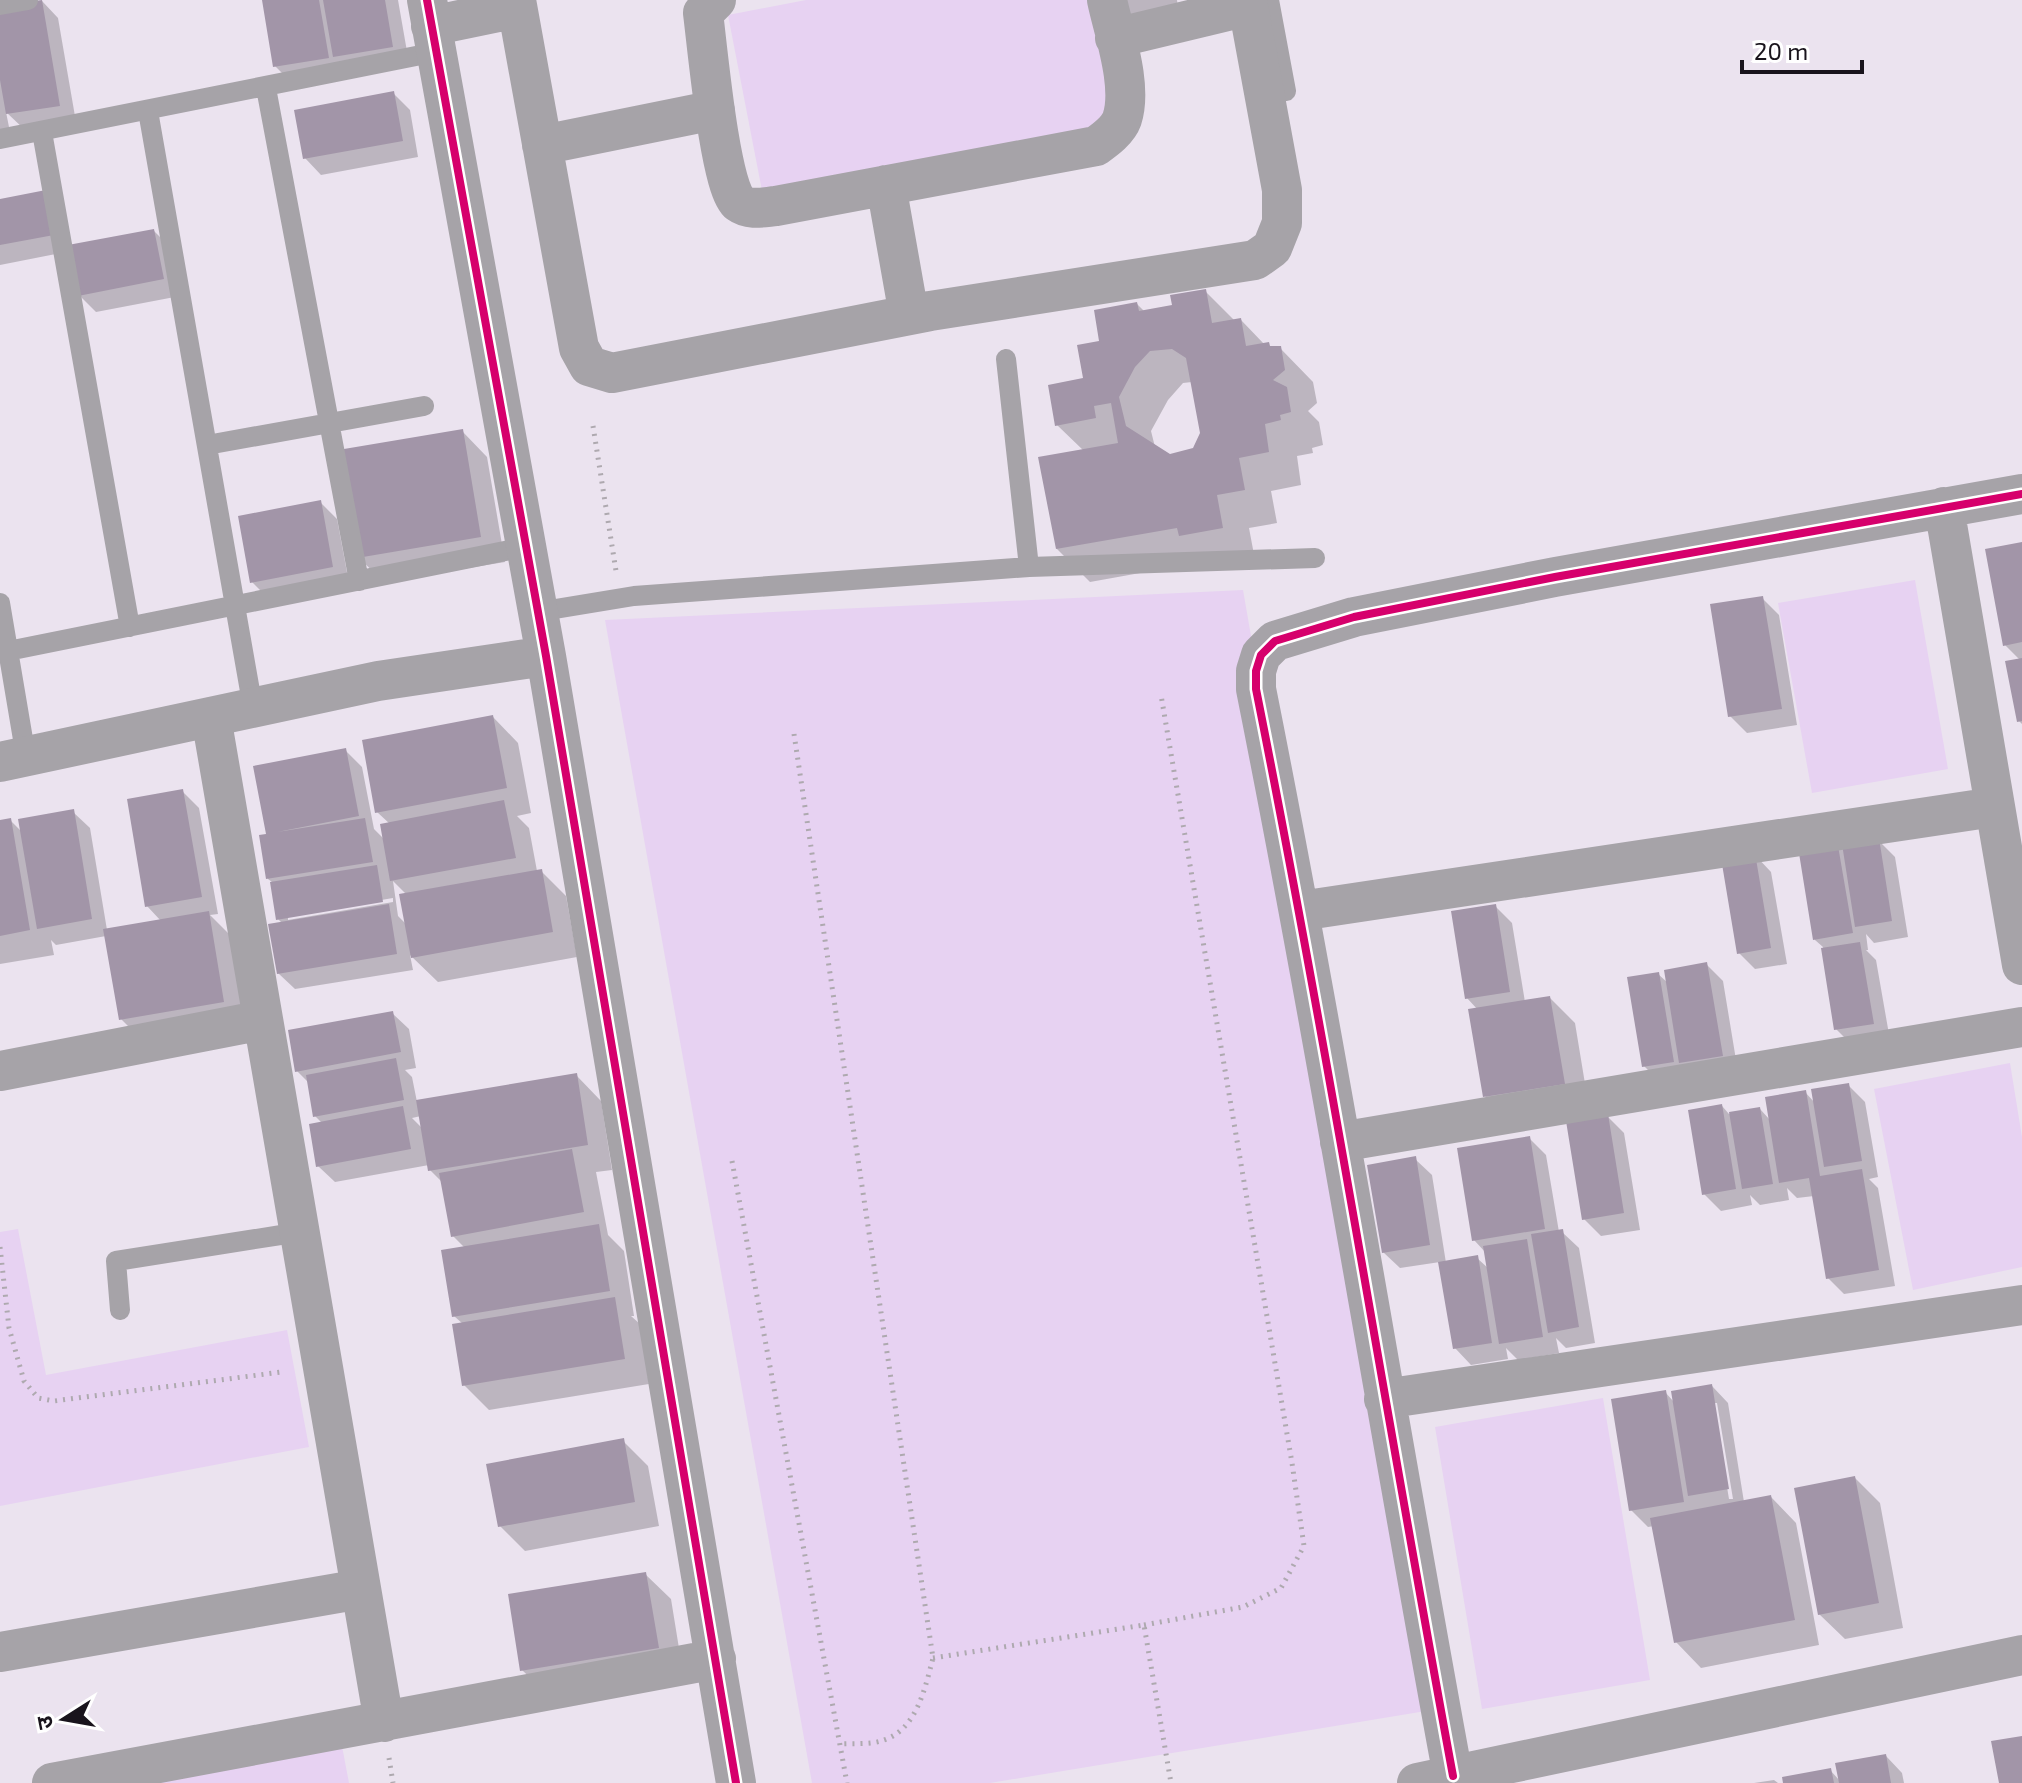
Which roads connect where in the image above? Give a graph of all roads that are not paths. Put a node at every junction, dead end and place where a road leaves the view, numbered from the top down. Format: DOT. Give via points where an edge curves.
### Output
graph roads {
  1 [pos="28,0"];
  2 [pos="716,0"];
  3 [pos="1255,2"];
  4 [pos="516,4"];
  5 [pos="0,5"];
  6 [pos="1111,19"];
  7 [pos="432,26"];
  8 [pos="266,88"];
  9 [pos="1286,91"];
  10 [pos="715,110"];
  11 [pos="148,111"];
  12 [pos="42,132"];
  13 [pos="0,139"];
  14 [pos="542,145"];
  15 [pos="886,185"];
  16 [pos="909,315"];
  17 [pos="1006,359"];
  18 [pos="424,406"];
  19 [pos="330,423"];
  20 [pos="207,445"];
  21 [pos="2022,494"];
  22 [pos="1944,507"];
  23 [pos="525,547"];
  24 [pos="1315,558"];
  25 [pos="1029,567"];
  26 [pos="359,581"];
  27 [pos="0,603"];
  28 [pos="235,606"];
  29 [pos="537,612"];
  30 [pos="130,627"];
  31 [pos="8,651"];
  32 [pos="546,656"];
  33 [pos="253,708"];
  34 [pos="211,717"];
  35 [pos="13,760"];
  36 [pos="1994,807"];
  37 [pos="1300,911"];
  38 [pos="2022,965"];
  39 [pos="263,1020"];
  40 [pos="2022,1027"];
  41 [pos="0,1071"];
  42 [pos="1340,1142"];
  43 [pos="300,1232"];
  44 [pos="2022,1305"];
  45 [pos="120,1310"];
  46 [pos="1384,1399"];
  47 [pos="361,1589"];
  48 [pos="0,1652"];
  49 [pos="2022,1655"];
  50 [pos="716,1659"];
  51 [pos="384,1722"];
  52 [pos="1435,1780"];
  53 [pos="52,1783"];
  54 [pos="736,1783"];
  1 -- 5 [label="lane"];
  2 -- 10 [label="street" via="703,13"];
  3 -- 6 [label="street"];
  3 -- 9 [label="lane"];
  3 -- 16 [label="street" via="1282,190 1282,223 1272,248 1255,260"];
  4 -- 7 [label="street"];
  4 -- 14 [label="street"];
  6 -- 15 [label="street" via="1125,86 1122,120 1110,136 1096,146"];
  7 -- 8 [label="lane"];
  7 -- 23 [label="street"];
  8 -- 11 [label="lane"];
  8 -- 19 [label="lane"];
  10 -- 14 [label="street"];
  10 -- 15 [label="street" via="730,186 736,201 748,208"];
  11 -- 12 [label="lane"];
  11 -- 20 [label="lane"];
  12 -- 13 [label="lane"];
  12 -- 30 [label="lane"];
  14 -- 16 [label="street" via="579,348 589,366 612,373"];
  15 -- 16 [label="street"];
  17 -- 25 [label="lane"];
  18 -- 19 [label="lane"];
  19 -- 20 [label="lane"];
  19 -- 26 [label="lane"];
  20 -- 28 [label="lane"];
  21 -- 22 [label="street"];
  22 -- 36 [label="street"];
  22 -- 37 [label="street" via="1442,599 1354,617 1275,641 1261,655 1256,689"];
  23 -- 26 [label="lane"];
  23 -- 29 [label="street"];
  24 -- 25 [label="lane"];
  25 -- 29 [label="lane" via="620,597"];
  26 -- 28 [label="lane"];
  27 -- 31 [label="lane"];
  28 -- 30 [label="lane"];
  28 -- 33 [label="lane"];
  29 -- 32 [label="street"];
  30 -- 31 [label="lane"];
  31 -- 35 [label="lane"];
  32 -- 33 [label="street" via="378,681"];
  32 -- 50 [label="street"];
  33 -- 34 [label="street"];
  34 -- 35 [label="street"];
  34 -- 39 [label="street"];
  36 -- 37 [label="street"];
  36 -- 38 [label="street"];
  37 -- 42 [label="street"];
  39 -- 41 [label="street"];
  39 -- 43 [label="street"];
  40 -- 42 [label="street"];
  42 -- 46 [label="street"];
  43 -- 45 [label="lane" via="116,1261"];
  43 -- 47 [label="street"];
  44 -- 46 [label="street"];
  46 -- 52 [label="street"];
  47 -- 48 [label="street"];
  47 -- 51 [label="street"];
  49 -- 52 [label="street"];
  50 -- 51 [label="street"];
  50 -- 54 [label="street"];
  51 -- 53 [label="street"];
}
